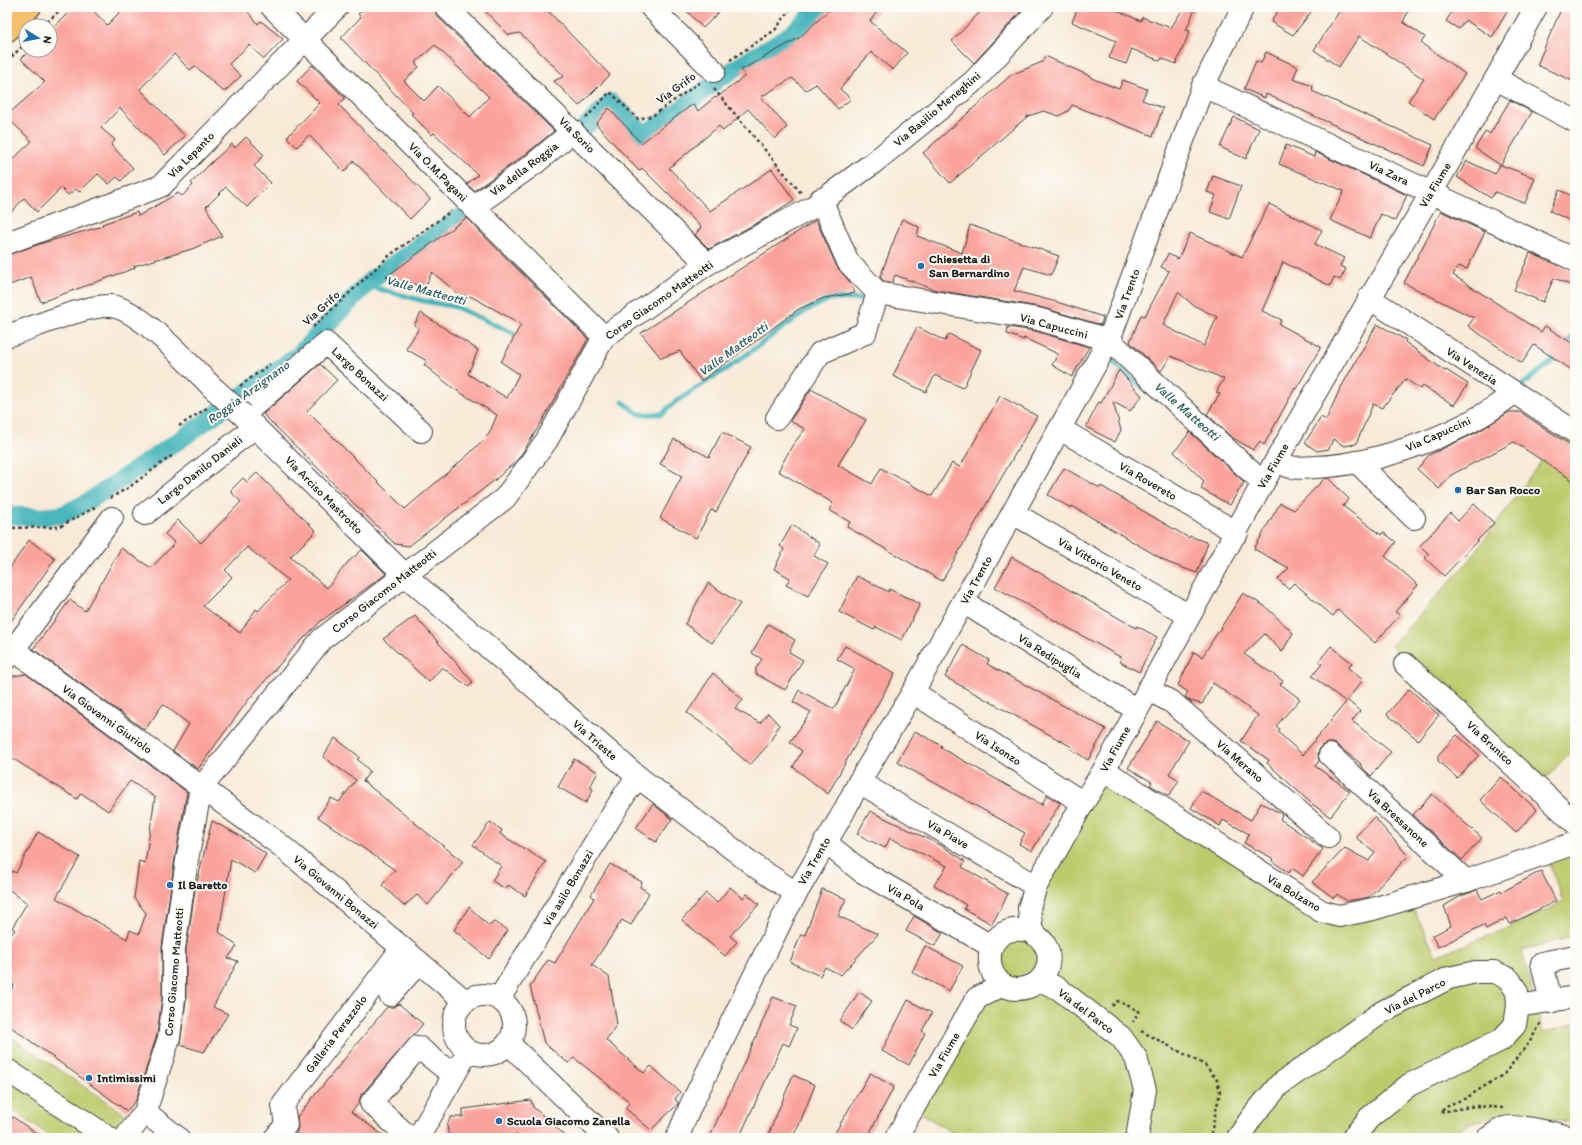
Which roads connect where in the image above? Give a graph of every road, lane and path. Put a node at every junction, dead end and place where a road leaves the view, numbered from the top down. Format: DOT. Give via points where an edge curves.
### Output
graph roads {
  1 [pos="30,7"];
  2 [pos="63,7"];
  3 [pos="272,7"];
  4 [pos="337,7"];
  5 [pos="446,7"];
  6 [pos="651,7"];
  7 [pos="792,7"];
  8 [pos="1042,7"];
  9 [pos="1243,7"];
  10 [pos="1536,7"];
  11 [pos="51,18"];
  12 [pos="7,31"];
  13 [pos="305,40"];
  14 [pos="18,51"];
  15 [pos="7,61"];
  16 [pos="714,71"];
  17 [pos="1496,79"];
  18 [pos="1203,86"];
  19 [pos="1575,121"];
  20 [pos="574,131"];
  21 [pos="1430,192"];
  22 [pos="817,203"];
  23 [pos="473,206"];
  24 [pos="7,243"];
  25 [pos="1575,260"];
  26 [pos="707,264"];
  27 [pos="878,293"];
  28 [pos="1370,298"];
  29 [pos="310,330"];
  30 [pos="7,336"];
  31 [pos="604,337"];
  32 [pos="1109,340"];
  33 [pos="276,359"];
  34 [pos="234,390"];
  35 [pos="1513,393"];
  36 [pos="211,396"];
  37 [pos="777,418"];
  38 [pos="249,421"];
  39 [pos="180,426"];
  40 [pos="1060,429"];
  41 [pos="421,431"];
  42 [pos="1575,432"];
  43 [pos="174,454"];
  44 [pos="1277,461"];
  45 [pos="1357,462"];
  46 [pos="1263,484"];
  47 [pos="107,507"];
  48 [pos="1013,513"];
  49 [pos="145,514"];
  50 [pos="1414,518"];
  51 [pos="7,528"];
  52 [pos="1236,533"];
  53 [pos="405,574"];
  54 [pos="963,602"];
  55 [pos="1188,615"];
  56 [pos="9,651"];
  57 [pos="1405,664"];
  58 [pos="1148,689"];
  59 [pos="913,692"];
  60 [pos="1137,710"];
  61 [pos="1330,755"];
  62 [pos="1104,770"];
  63 [pos="638,777"];
  64 [pos="859,782"];
  65 [pos="202,788"];
  66 [pos="1083,803"];
  67 [pos="1575,823"];
  68 [pos="1328,837"];
  69 [pos="825,842"];
  70 [pos="1575,843"];
  71 [pos="1466,880"];
  72 [pos="1036,886"];
  73 [pos="796,893"];
  74 [pos="1032,932"];
  75 [pos="991,946"];
  76 [pos="402,948"];
  77 [pos="1575,956"];
  78 [pos="419,962"];
  79 [pos="1040,980"];
  80 [pos="1003,985"];
  81 [pos="390,995"];
  82 [pos="1575,997"];
  83 [pos="499,999"];
  84 [pos="465,1001"];
  85 [pos="1551,1002"];
  86 [pos="1518,1006"];
  87 [pos="1096,1017"];
  88 [pos="1131,1025"];
  89 [pos="1138,1029"];
  90 [pos="508,1043"];
  91 [pos="469,1051"];
  92 [pos="7,1070"];
  93 [pos="453,1075"];
  94 [pos="145,1112"];
  95 [pos="282,1123"];
  96 [pos="1513,1128"];
  97 [pos="109,1138"];
  98 [pos="125,1138"];
  99 [pos="178,1138"];
  100 [pos="410,1138"];
  101 [pos="418,1138"];
  102 [pos="607,1138"];
  103 [pos="677,1138"];
  104 [pos="896,1138"];
  105 [pos="1137,1138"];
  106 [pos="1210,1138"];
  107 [pos="1238,1138"];
  108 [pos="1353,1138"];
  109 [pos="1488,1138"];
  110 [pos="1573,1138"];
  1 -- 12 [label="main road"];
  2 -- 11 [label="path"];
  3 -- 13 [label="street, Via O.M.Pagani"];
  4 -- 13 [label="street, Via Lepanto"];
  5 -- 20 [label="street, Via Sorio"];
  6 -- 16 [label="street"];
  7 -- 16 [label="path, Via Grifo" via="775,30"];
  8 -- 22 [label="street, Via Basilio Meneghini" via="974,81 873,163"];
  9 -- 18 [label="street, Via Trento"];
  10 -- 17 [label="street, Via Fiume"];
  13 -- 23 [label="street, Via O.M.Pagani"];
  13 -- 24 [label="street, Via Lepanto" via="161,186"];
  14 -- 15 [label="path"];
  16 -- 20 [label="path, Via Grifo" via="652,116 638,119 610,92"];
  16 -- 22 [label="path" via="722,81 714,88"];
  17 -- 19 [label="street"];
  17 -- 21 [label="street, Via Fiume"];
  18 -- 21 [label="street, Via Zara"];
  18 -- 32 [label="street, Via Trento"];
  20 -- 23 [label="street, Via della Roggia" via="534,164"];
  20 -- 26 [label="street, Via Sorio"];
  21 -- 25 [label="street, Via Zara"];
  21 -- 28 [label="street, Via Fiume"];
  22 -- 26 [label="street, Corso Giacomo Matteotti"];
  22 -- 27 [label="street" via="848,262"];
  23 -- 29 [label="path, Via Grifo" via="456,207 390,255"];
  23 -- 31 [label="street, Via O.M.Pagani"];
  26 -- 31 [label="street, Corso Giacomo Matteotti"];
  27 -- 32 [label="street, Via Capuccini" via="1038,319"];
  27 -- 37 [label="street" via="865,334 820,353"];
  28 -- 35 [label="street, Via Venezia"];
  28 -- 44 [label="street, Via Fiume"];
  30 -- 36 [label="street, Via Arciso Mastrotto" via="89,309 111,306 132,314 159,335"];
  31 -- 53 [label="street, Corso Giacomo Matteotti" via="547,440 505,498"];
  32 -- 40 [label="street, Via Trento"];
  32 -- 46 [label="street, Via Capuccini"];
  33 -- 34 [label="path"];
  35 -- 42 [label="street, Via Venezia"];
  35 -- 45 [label="street, Via Capuccini" via="1499,405 1442,435 1400,451"];
  36 -- 38 [label="street, Via Arciso Mastrotto, bridge"];
  36 -- 39 [label="path"];
  38 -- 41 [label="street, Largo Bonazzi" via="326,343"];
  38 -- 49 [label="street, Largo Danilo Danieli"];
  38 -- 53 [label="street, Via Arciso Mastrotto"];
  40 -- 48 [label="street, Via Trento"];
  40 -- 52 [label="street, Via Rovereto"];
  43 -- 47 [label="path"];
  44 -- 45 [label="street, Via Capuccini" via="1292,468"];
  44 -- 46 [label="street, Via Fiume"];
  45 -- 50 [label="street"];
  46 -- 52 [label="street, Via Fiume"];
  47 -- 51 [label="path" via="59,527"];
  47 -- 56 [label="street, Via Giovanni Giuriolo"];
  48 -- 54 [label="street, Via Trento"];
  48 -- 55 [label="street, Via Vittorio Veneto"];
  52 -- 55 [label="street, Via Fiume"];
  53 -- 63 [label="street, Via Trieste"];
  53 -- 65 [label="street, Corso Giacomo Matteotti" via="322,639"];
  54 -- 59 [label="street, Via Trento"];
  54 -- 60 [label="street, Via Redipuglia"];
  55 -- 58 [label="street, Via Fiume"];
  56 -- 65 [label="street, Via Giovanni Giuriolo"];
  57 -- 67 [label="street, Via Brunico"];
  58 -- 60 [label="street, Via Fiume"];
  58 -- 68 [label="street, Via Merano" via="1173,703"];
  59 -- 64 [label="street, Via Trento"];
  59 -- 66 [label="street, Via Isonzo"];
  60 -- 62 [label="street, Via Fiume"];
  61 -- 71 [label="street, Via Bressanone"];
  62 -- 66 [label="street, Via Fiume"];
  62 -- 71 [label="street, Via Bolzano" via="1321,911 1339,916 1373,909"];
  63 -- 73 [label="street, Via Trieste" via="759,869"];
  63 -- 83 [label="street, Via asilo Bonazzi"];
  64 -- 69 [label="street, Via Trento"];
  64 -- 72 [label="street, Via Piave"];
  65 -- 76 [label="street, Via Giovanni Bonazzi" via="279,844"];
  65 -- 94 [label="street, Corso Giacomo Matteotti" via="187,860 174,949 174,999 169,1038"];
  66 -- 72 [label="street, Via Fiume"];
  69 -- 73 [label="street, Via Trento"];
  69 -- 75 [label="street, Via Pola" via="861,871"];
  70 -- 71 [label="street, Via Bolzano"];
  72 -- 74 [label="street, Via Fiume" via="1029,908"];
  73 -- 103 [label="street, Via Trento"];
  74 -- 75 [label="street" via="1015,929 1005,932"];
  74 -- 79 [label="street" via="1043,941 1048,950 1049,961"];
  75 -- 80 [label="street" via="990,967 994,976"];
  76 -- 78 [label="street, Via Giovanni Bonazzi"];
  76 -- 95 [label="street, Galleria Perazzolo"];
  77 -- 85 [label="street" via="1542,963"];
  78 -- 81 [label="street"];
  78 -- 84 [label="street, Via Giovanni Bonazzi"];
  79 -- 80 [label="street" via="1024,988"];
  79 -- 87 [label="street, Via del Parco" via="1059,989"];
  80 -- 104 [label="street, Via Fiume" via="977,998"];
  82 -- 85 [label="street"];
  83 -- 84 [label="street" via="490,995 474,996"];
  83 -- 90 [label="street" via="510,1010 514,1020"];
  84 -- 91 [label="street" via="455,1016 454,1026 460,1044"];
  85 -- 86 [label="street"];
  85 -- 96 [label="path" via="1538,1030 1504,1074 1440,1112 1477,1106 1508,1109"];
  86 -- 107 [label="street, Via del Parco" via="1517,992 1509,979 1494,972 1476,972 1449,978 1382,1012 1279,1085"];
  86 -- 108 [label="street, Via del Parco" via="1515,1025 1501,1040 1409,1085 1369,1118"];
  87 -- 88 [label="path" via="1118,1001 1139,1011"];
  87 -- 105 [label="street, Via del Parco" via="1121,1037 1136,1058 1145,1090"];
  89 -- 106 [label="path" via="1205,1065 1218,1080 1220,1092"];
  90 -- 91 [label="street" via="501,1050 481,1055"];
  90 -- 102 [label="street"];
  91 -- 93 [label="street"];
  92 -- 97 [label="street"];
  93 -- 100 [label="street" via="418,1047 371,1103"];
  93 -- 101 [label="street"];
  94 -- 98 [label="street, Corso Giacomo Matteotti"];
  94 -- 99 [label="street"];
  96 -- 109 [label="street" via="1505,1128"];
  96 -- 110 [label="street" via="1550,1132"];
}
